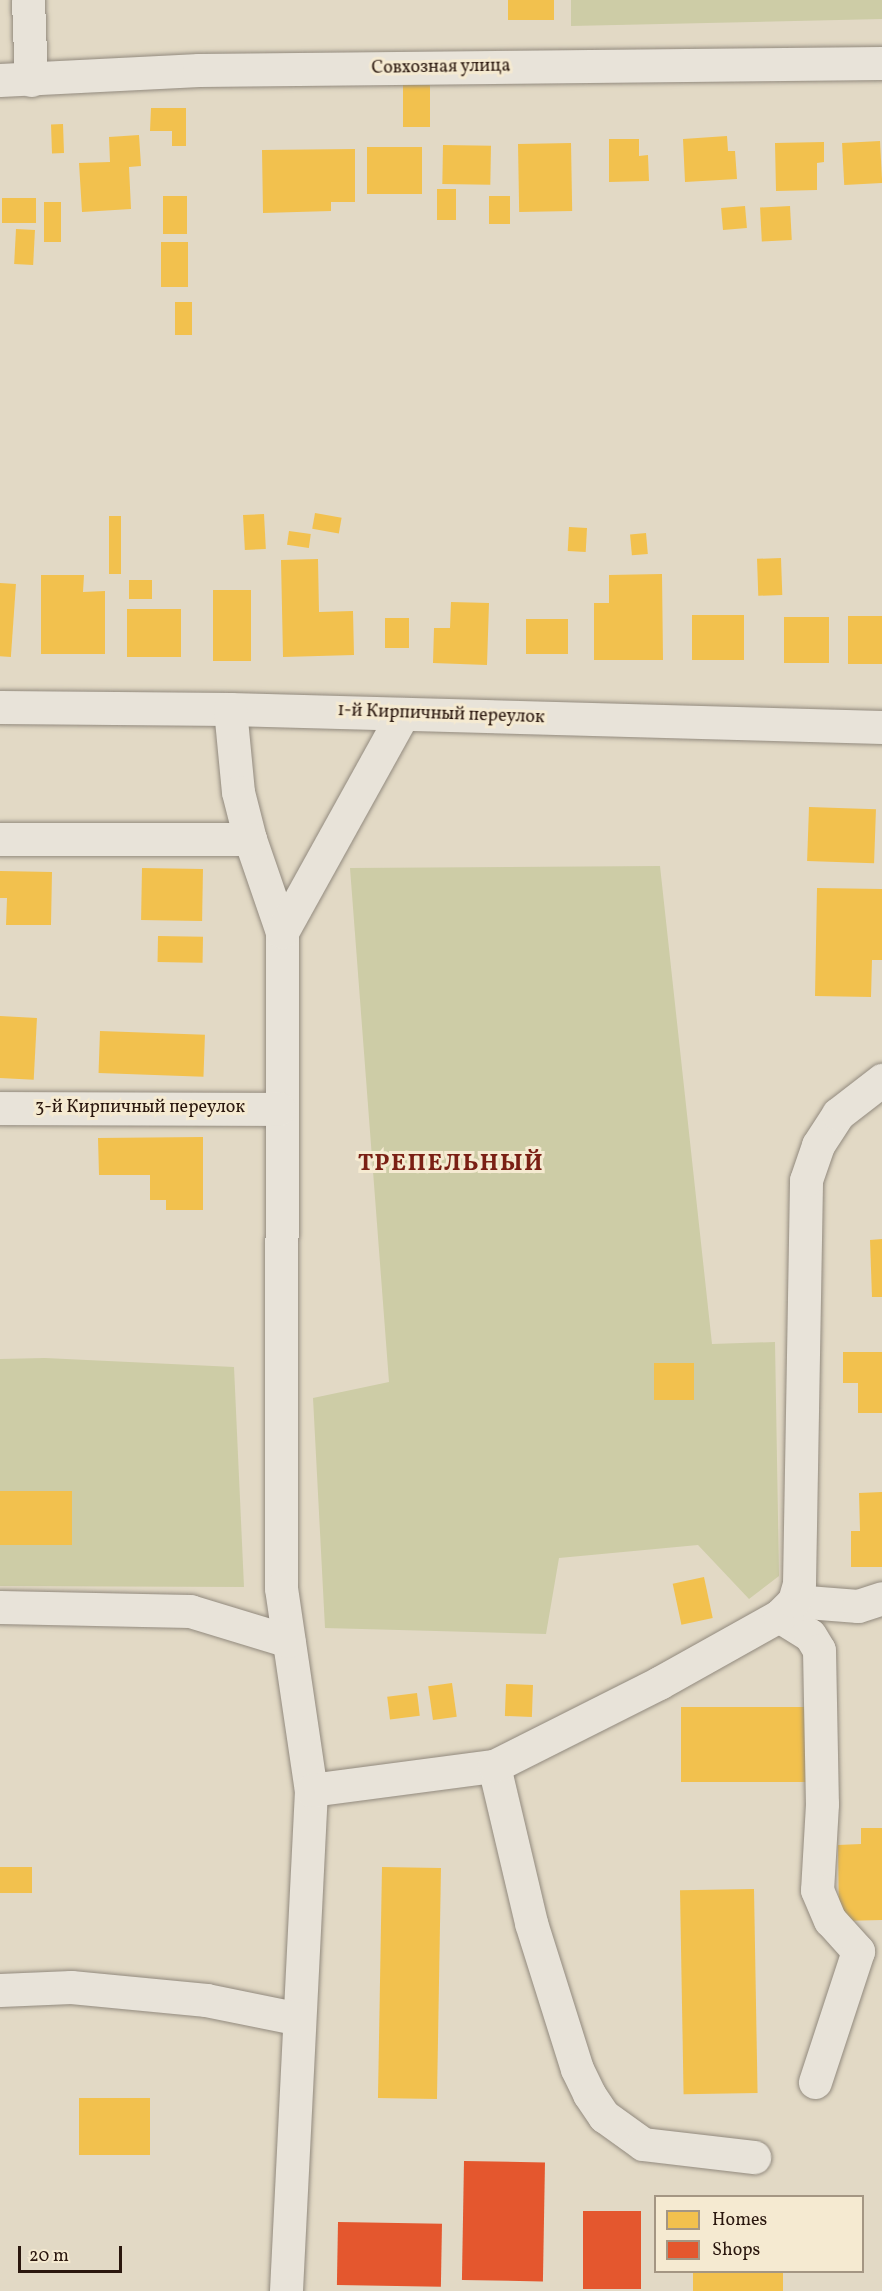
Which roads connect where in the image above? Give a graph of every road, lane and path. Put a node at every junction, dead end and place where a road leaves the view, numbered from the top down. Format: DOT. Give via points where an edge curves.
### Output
graph roads {
  1 [pos="28,0"];
  2 [pos="882,63"];
  3 [pos="15,80"];
  4 [pos="0,706"];
  5 [pos="230,709"];
  6 [pos="403,714"];
  7 [pos="882,727"];
  8 [pos="0,839"];
  9 [pos="250,839"];
  10 [pos="282,932"];
  11 [pos="882,1080"];
  12 [pos="0,1108"];
  13 [pos="279,1109"];
  14 [pos="882,1598"];
  15 [pos="0,1607"];
  16 [pos="787,1608"];
  17 [pos="289,1641"];
  18 [pos="494,1766"];
  19 [pos="311,1790"];
  20 [pos="870,1957"];
  21 [pos="0,1990"];
  22 [pos="299,2019"];
  23 [pos="815,2082"];
  24 [pos="754,2157"];
  25 [pos="286,2291"];
  1 -- 3 [label="street"];
  2 -- 3 [label="street, Совхозная улица" via="200,70"];
  4 -- 5 [label="street, 1-й Кирпичный переулок"];
  5 -- 6 [label="street, 1-й Кирпичный переулок"];
  5 -- 9 [label="street" via="238,792"];
  6 -- 7 [label="street, 1-й Кирпичный переулок"];
  6 -- 10 [label="street"];
  8 -- 9 [label="street"];
  9 -- 10 [label="street"];
  10 -- 13 [label="street"];
  11 -- 16 [label="street" via="838,1114 818,1145 806,1180 799,1584"];
  12 -- 13 [label="street, 3-й Кирпичный переулок"];
  13 -- 17 [label="street" via="281,1588"];
  14 -- 16 [label="street" via="858,1606"];
  15 -- 17 [label="street" via="190,1611"];
  16 -- 18 [label="street" via="586,1722"];
  16 -- 20 [label="street" via="819,1650 822,1804 817,1890 830,1920"];
  17 -- 19 [label="street"];
  18 -- 19 [label="street"];
  18 -- 24 [label="street" via="531,1923 577,2069 589,2094 604,2116 643,2144"];
  19 -- 22 [label="street"];
  20 -- 23 [label="street"];
  21 -- 22 [label="street" via="71,1988 206,2000"];
  22 -- 25 [label="street"];
}
